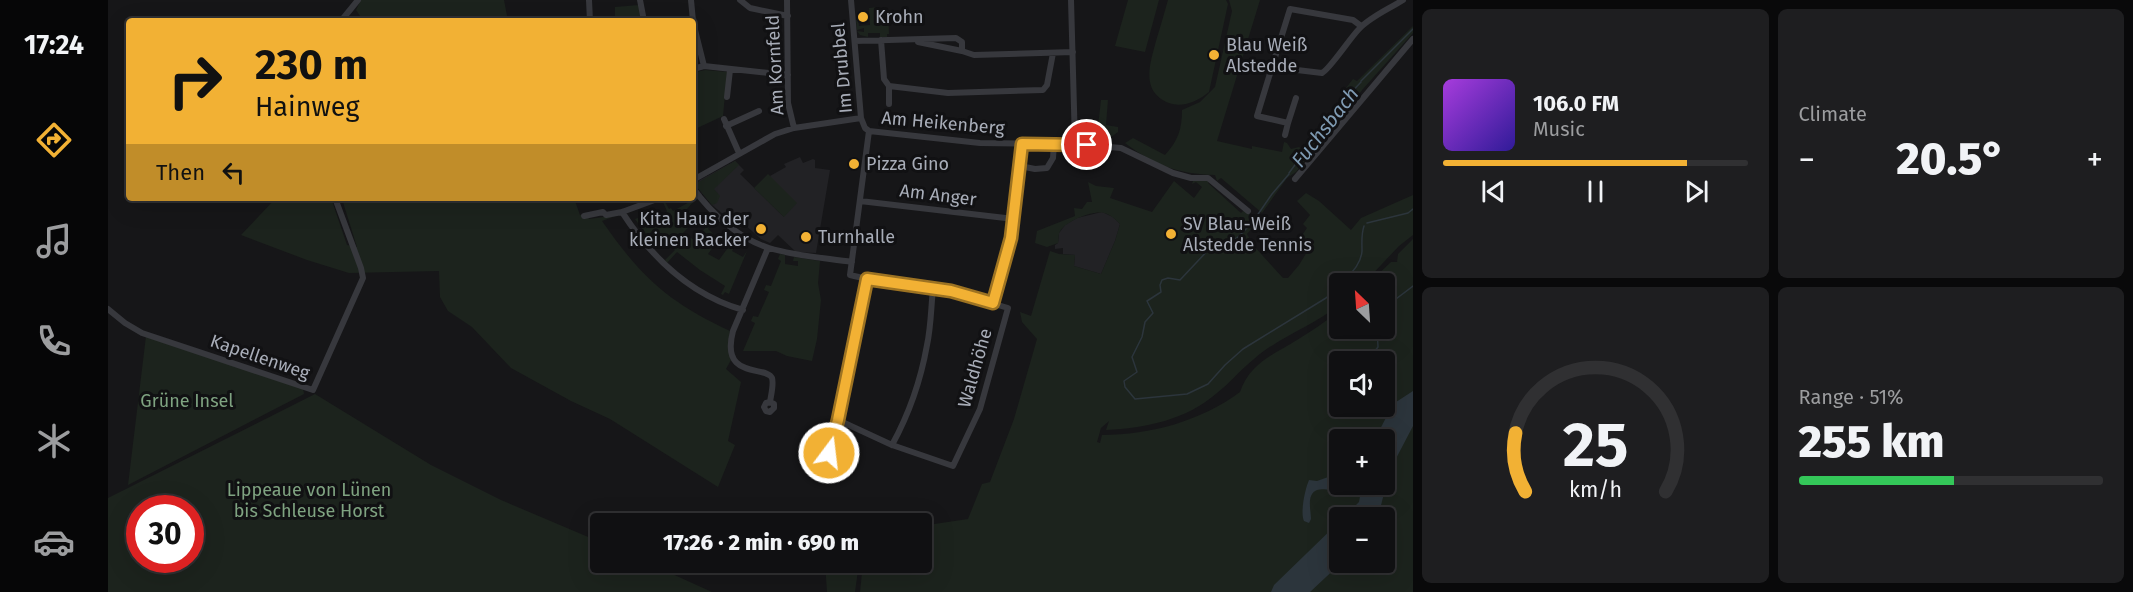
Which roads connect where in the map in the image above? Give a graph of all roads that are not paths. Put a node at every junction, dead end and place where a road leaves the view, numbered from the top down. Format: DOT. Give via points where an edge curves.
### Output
graph roads {
  1 [pos="358,0"];
  2 [pos="589,0"];
  3 [pos="640,0"];
  4 [pos="691,0"];
  5 [pos="740,0"];
  6 [pos="787,0"];
  7 [pos="851,0"];
  8 [pos="1071,0"];
  9 [pos="1404,0"];
  10 [pos="788,16"];
  11 [pos="343,18"];
  12 [pos="591,18"];
  13 [pos="643,18"];
  14 [pos="693,18"];
  15 [pos="1361,26"];
  16 [pos="696,33"];
  17 [pos="908,39"];
  18 [pos="1413,39"];
  19 [pos="881,40"];
  20 [pos="855,41"];
  21 [pos="962,51"];
  22 [pos="1072,52"];
  23 [pos="1053,53"];
  24 [pos="704,66"];
  25 [pos="1272,67"];
  26 [pos="696,68"];
  27 [pos="730,70"];
  28 [pos="788,75"];
  29 [pos="889,86"];
  30 [pos="727,97"];
  31 [pos="1296,98"];
  32 [pos="889,104"];
  33 [pos="759,111"];
  34 [pos="861,118"];
  35 [pos="1288,123"];
  36 [pos="794,128"];
  37 [pos="869,131"];
  38 [pos="1285,135"];
  39 [pos="1022,144"];
  40 [pos="1054,144"];
  41 [pos="1075,144"];
  42 [pos="740,153"];
  43 [pos="1020,166"];
  44 [pos="696,178"];
  45 [pos="1294,179"];
  46 [pos="696,192"];
  47 [pos="336,201"];
  48 [pos="652,201"];
  49 [pos="860,201"];
  50 [pos="1248,211"];
  51 [pos="622,212"];
  52 [pos="584,216"];
  53 [pos="1014,219"];
  54 [pos="768,248"];
  55 [pos="852,262"];
  56 [pos="867,279"];
  57 [pos="933,289"];
  58 [pos="993,303"];
  59 [pos="108,309"];
  60 [pos="742,310"];
  61 [pos="770,402"];
  62 [pos="838,420"];
  63 [pos="892,446"];
  64 [pos="829,453"];
  1 -- 11 [label="street"];
  2 -- 12 [label="street"];
  3 -- 13 [label="street"];
  4 -- 14 [label="street"];
  5 -- 10 [label="street" via="750,8"];
  6 -- 10 [label="street, Am Kornfeld"];
  7 -- 20 [label="street, Im Drubbel"];
  8 -- 22 [label="street"];
  9 -- 15 [label="street"];
  10 -- 28 [label="street, Am Kornfeld"];
  15 -- 25 [label="street" via="1322,74"];
  15 -- 25 [label="street" via="1353,20 1290,9"];
  16 -- 24 [label="street"];
  17 -- 19 [label="street"];
  17 -- 21 [label="street"];
  17 -- 21 [label="street" via="957,38 962,42"];
  18 -- 45 [label="street"];
  19 -- 20 [label="street"];
  19 -- 29 [label="street" via="884,80"];
  20 -- 34 [label="street, Im Drubbel"];
  21 -- 23 [label="street" via="974,55"];
  22 -- 23 [label="street"];
  22 -- 41 [label="street"];
  23 -- 29 [label="street" via="1043,90 948,93"];
  24 -- 26 [label="street"];
  24 -- 27 [label="street"];
  25 -- 35 [label="street" via="1257,116"];
  27 -- 28 [label="street"];
  27 -- 30 [label="street"];
  28 -- 36 [label="street, Am Kornfeld" via="788,103"];
  29 -- 32 [label="street"];
  31 -- 35 [label="street"];
  33 -- 42 [label="street" via="725,122"];
  34 -- 36 [label="street"];
  34 -- 37 [label="street, Im Drubbel"];
  35 -- 38 [label="street"];
  36 -- 42 [label="street"];
  37 -- 39 [label="street, Am Heikenberg"];
  37 -- 49 [label="street"];
  39 -- 40 [label="street, Am Heikenberg"];
  39 -- 43 [label="street, Waldhöhe"];
  40 -- 41 [label="street, Am Heikenberg"];
  40 -- 43 [label="street" via="1054,167"];
  41 -- 50 [label="street, Am Heikenberg" via="1121,148 1173,173 1208,178"];
  42 -- 44 [label="street"];
  43 -- 53 [label="street, Waldhöhe"];
  46 -- 54 [label="street" via="729,226"];
  47 -- 59 [label="street, Kapellenweg" via="363,278 313,390 142,333"];
  48 -- 51 [label="street"];
  49 -- 53 [label="street, Am Anger"];
  49 -- 55 [label="street"];
  51 -- 52 [label="street"];
  51 -- 60 [label="street" via="644,243 684,282"];
  53 -- 58 [label="street, Waldhöhe"];
  54 -- 55 [label="street"];
  54 -- 60 [label="street"];
  55 -- 56 [label="street" via="850,275"];
  56 -- 57 [label="street"];
  56 -- 62 [label="street"];
  57 -- 58 [label="street"];
  57 -- 63 [label="street" via="928,344 920,376"];
  58 -- 63 [label="street, Waldhöhe" via="1008,308 980,409 953,466"];
  60 -- 61 [label="street" via="730,344 733,354 741,366 771,376"];
  62 -- 63 [label="street"];
  62 -- 64 [label="street"];
}
